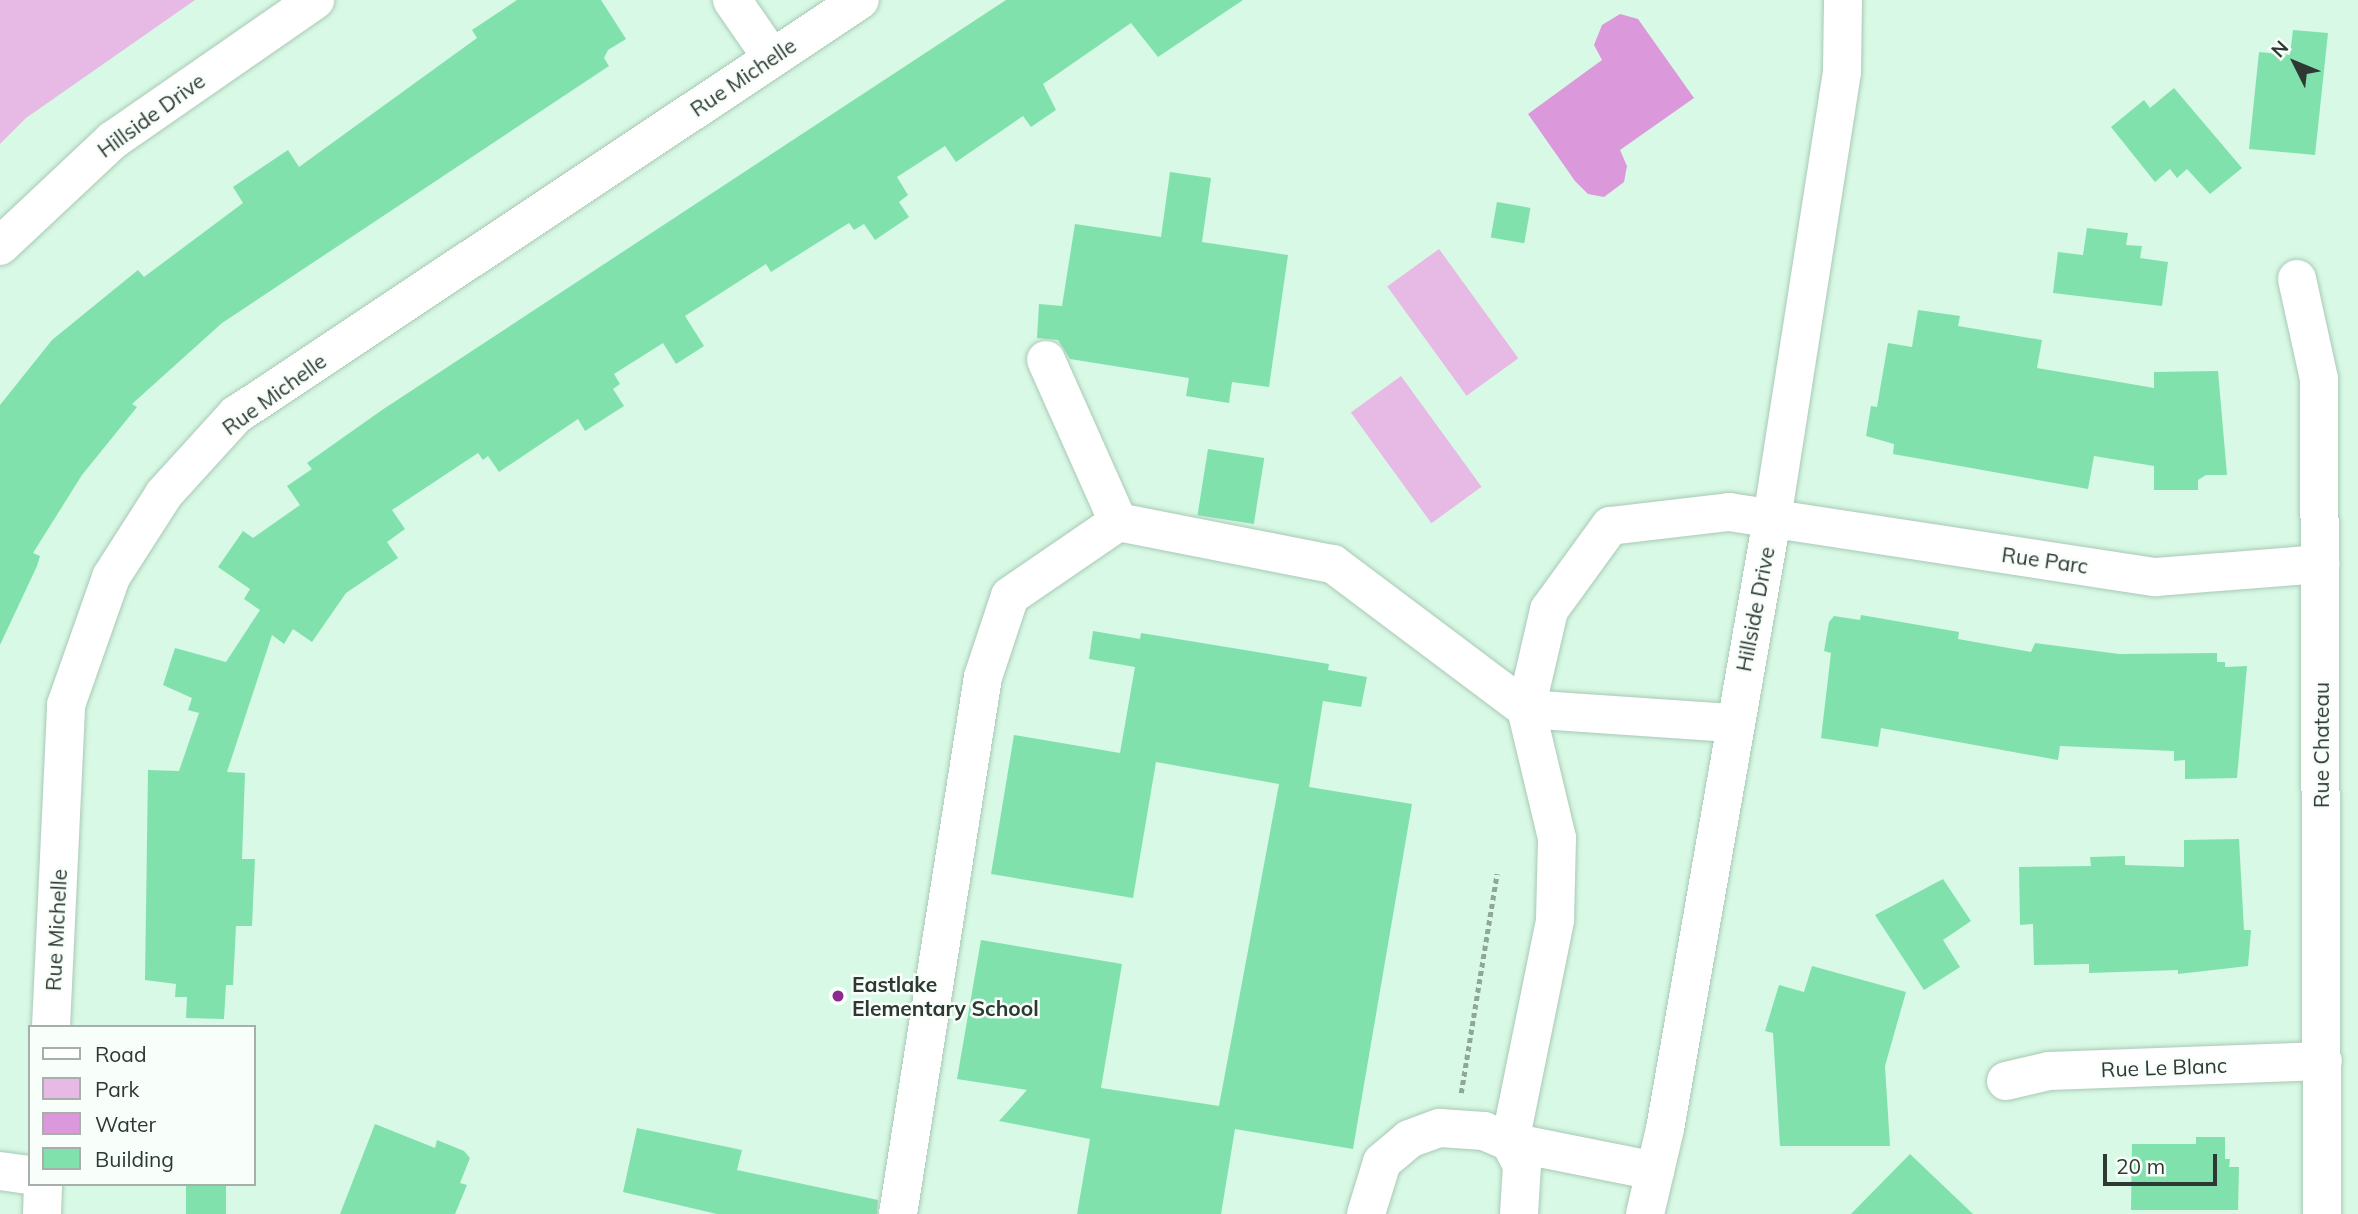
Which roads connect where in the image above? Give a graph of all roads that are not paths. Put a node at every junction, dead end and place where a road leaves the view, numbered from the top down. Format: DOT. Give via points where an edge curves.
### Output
graph roads {
  1 [pos="315,0"];
  2 [pos="732,0"];
  3 [pos="860,0"];
  4 [pos="1843,0"];
  5 [pos="772,58"];
  6 [pos="0,246"];
  7 [pos="2297,279"];
  8 [pos="1046,360"];
  9 [pos="1772,519"];
  10 [pos="1118,522"];
  11 [pos="2320,564"];
  12 [pos="1526,709"];
  13 [pos="1734,723"];
  14 [pos="51,1025"];
  15 [pos="2323,1061"];
  16 [pos="2006,1082"];
  17 [pos="1510,1142"];
  18 [pos="0,1171"];
  19 [pos="1655,1171"];
  20 [pos="28,1175"];
  21 [pos="43,1186"];
  22 [pos="42,1214"];
  23 [pos="898,1214"];
  24 [pos="1366,1214"];
  25 [pos="1519,1214"];
  26 [pos="1645,1214"];
  27 [pos="2322,1214"];
  1 -- 6 [label="street, Hillside Drive" via="113,140"];
  2 -- 5 [label="street"];
  3 -- 5 [label="street, Rue Michelle"];
  4 -- 9 [label="street, Hillside Drive" via="1842,72"];
  5 -- 14 [label="street, Rue Michelle" via="236,415 164,494 111,577 66,705"];
  7 -- 11 [label="street, Rue Chateau" via="2319,379"];
  8 -- 10 [label="street"];
  9 -- 11 [label="street, Rue Parc" via="2156,577"];
  9 -- 12 [label="street, Rue Parc" via="1707,510 1610,526 1549,610"];
  9 -- 13 [label="street, Hillside Drive"];
  10 -- 12 [label="street" via="1333,564"];
  10 -- 23 [label="street" via="1010,596 983,677"];
  11 -- 15 [label="street, Rue Chateau"];
  12 -- 13 [label="street"];
  12 -- 17 [label="street" via="1557,838 1555,920"];
  13 -- 19 [label="street, Hillside Drive"];
  15 -- 16 [label="street, Rue Le Blanc" via="2049,1071"];
  15 -- 27 [label="street, Rue Chateau"];
  17 -- 19 [label="street"];
  17 -- 24 [label="street" via="1484,1131 1440,1128 1409,1139 1382,1162"];
  17 -- 25 [label="street" via="1521,1165"];
  18 -- 20 [label="street"];
  19 -- 26 [label="street, Hillside Drive"];
  21 -- 22 [label="street"];
}
